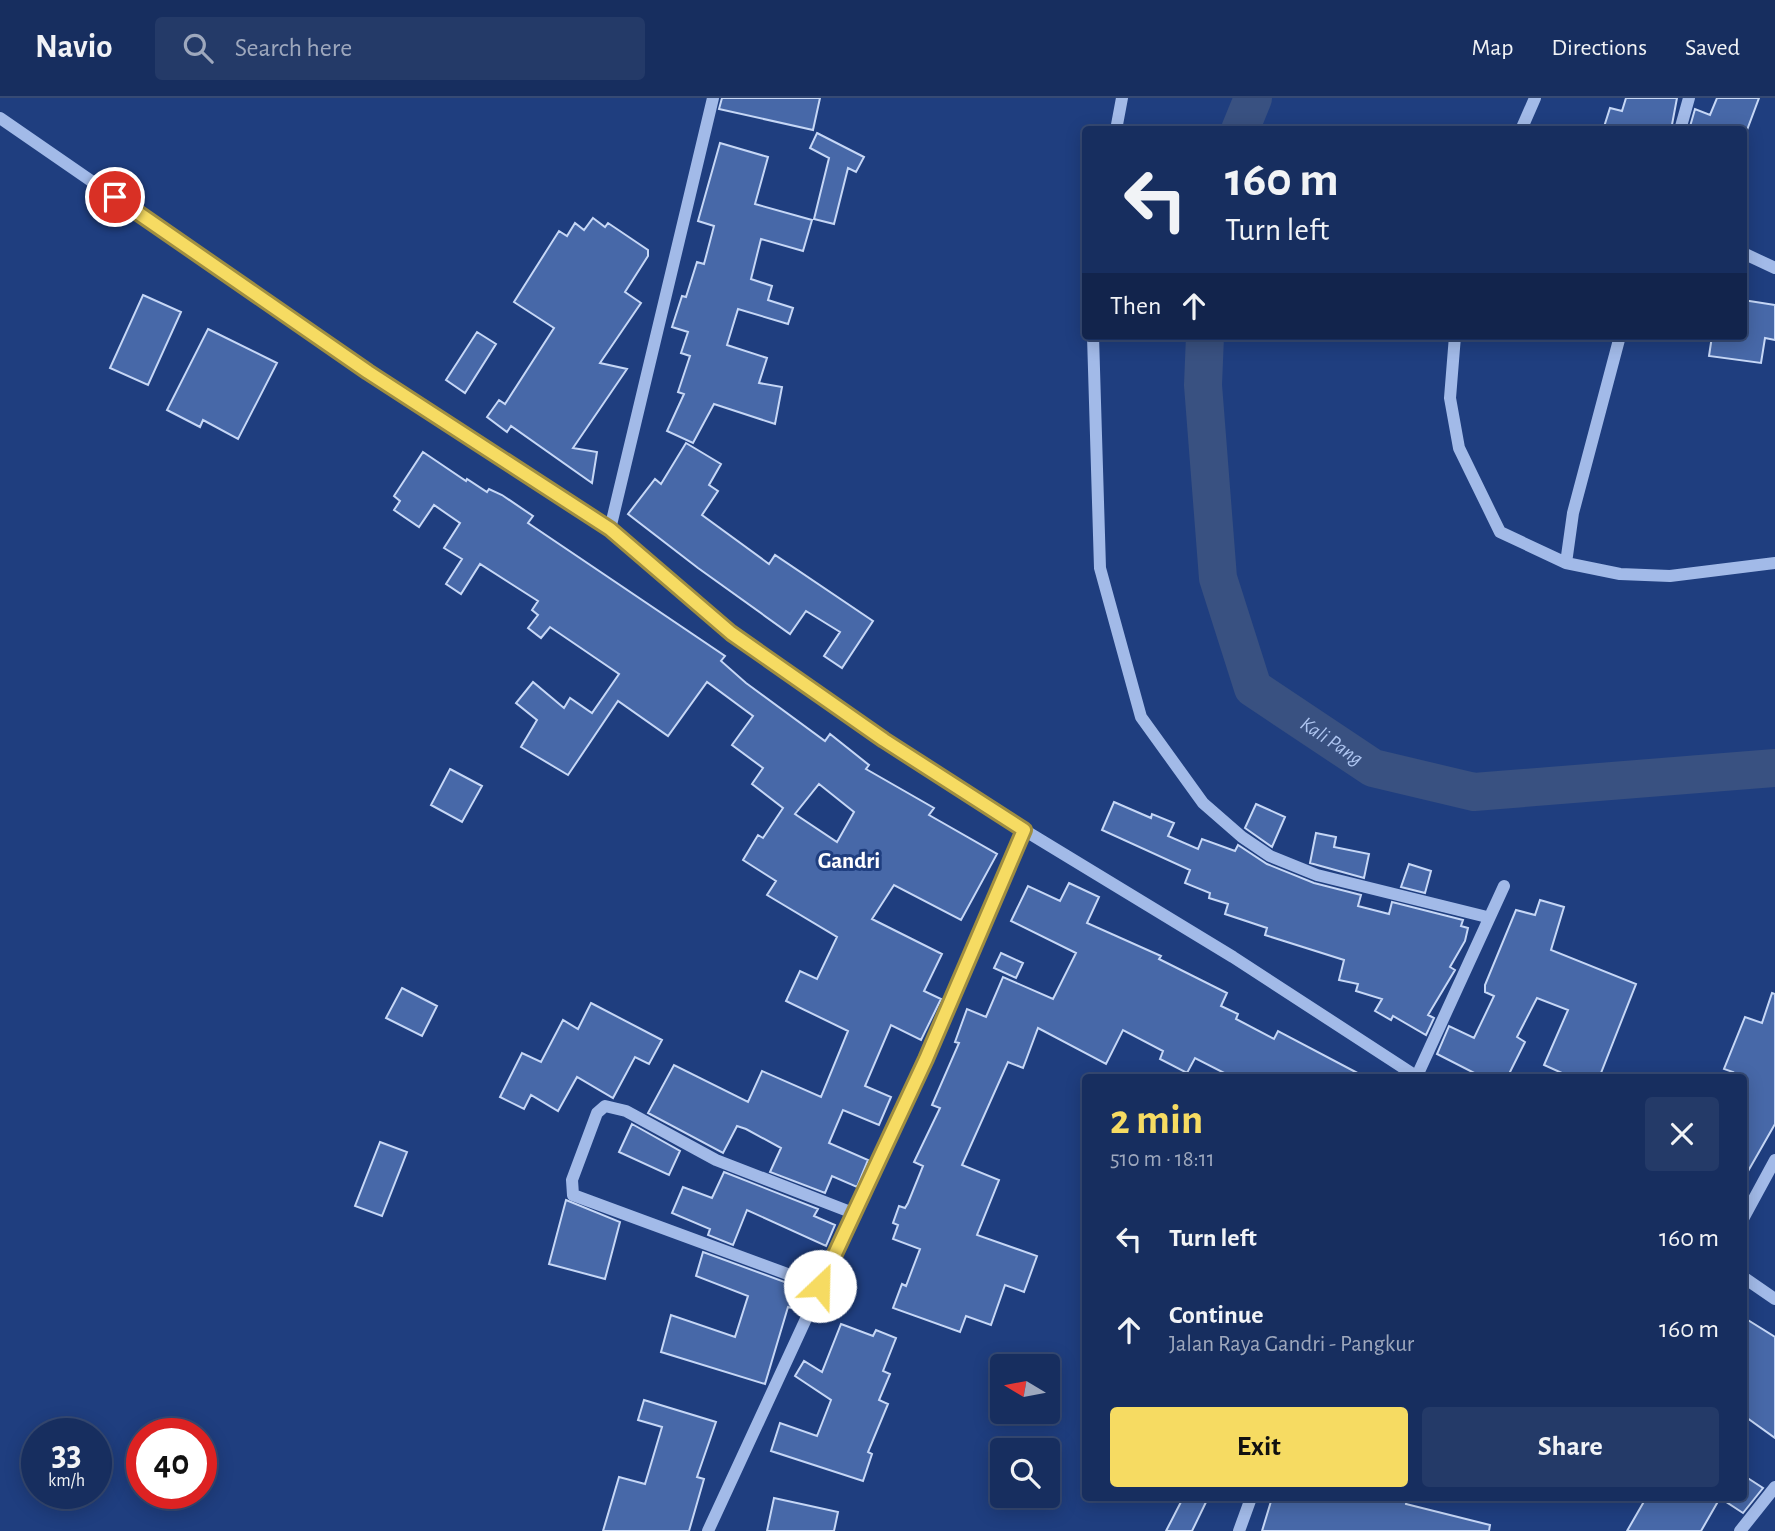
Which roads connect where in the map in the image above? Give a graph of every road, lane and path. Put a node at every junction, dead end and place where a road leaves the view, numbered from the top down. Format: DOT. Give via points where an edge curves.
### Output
graph roads {
  1 [pos="713,98"];
  2 [pos="1122,98"];
  3 [pos="1535,98"];
  4 [pos="1689,98"];
  5 [pos="0,118"];
  6 [pos="1117,126"];
  7 [pos="1523,126"];
  8 [pos="1681,126"];
  9 [pos="1747,255"];
  10 [pos="1775,268"];
  11 [pos="1093,340"];
  12 [pos="1455,340"];
  13 [pos="1619,340"];
  14 [pos="610,529"];
  15 [pos="1566,563"];
  16 [pos="1775,563"];
  17 [pos="1024,830"];
  18 [pos="1504,886"];
  19 [pos="1487,917"];
  20 [pos="1411,1074"];
  21 [pos="1419,1074"];
  22 [pos="1775,1160"];
  23 [pos="1747,1212"];
  24 [pos="853,1213"];
  25 [pos="1747,1280"];
  26 [pos="820,1286"];
  27 [pos="1775,1299"];
  28 [pos="1775,1487"];
  29 [pos="1250,1501"];
  30 [pos="708,1531"];
  31 [pos="1239,1531"];
  32 [pos="1740,1531"];
  1 -- 14 [label="street"];
  2 -- 6 [label="street"];
  3 -- 7 [label="street"];
  4 -- 8 [label="street"];
  5 -- 14 [label="street" via="368,372"];
  9 -- 10 [label="street"];
  11 -- 19 [label="street" via="1100,568 1141,717 1203,803 1270,856 1317,875"];
  12 -- 15 [label="street" via="1450,398 1459,448 1479,494 1500,532"];
  13 -- 15 [label="street" via="1573,513"];
  14 -- 17 [label="street" via="731,633"];
  15 -- 16 [label="street" via="1620,574 1670,576"];
  17 -- 20 [label="street" via="1233,957"];
  17 -- 24 [label="street" via="926,1059"];
  18 -- 19 [label="street"];
  19 -- 21 [label="street"];
  22 -- 23 [label="street"];
  24 -- 26 [label="street"];
  24 -- 26 [label="street" via="716,1160 626,1111 605,1106 597,1113 572,1180 573,1195"];
  25 -- 27 [label="street"];
  26 -- 30 [label="street"];
  28 -- 32 [label="street"];
  29 -- 31 [label="street"];
}
